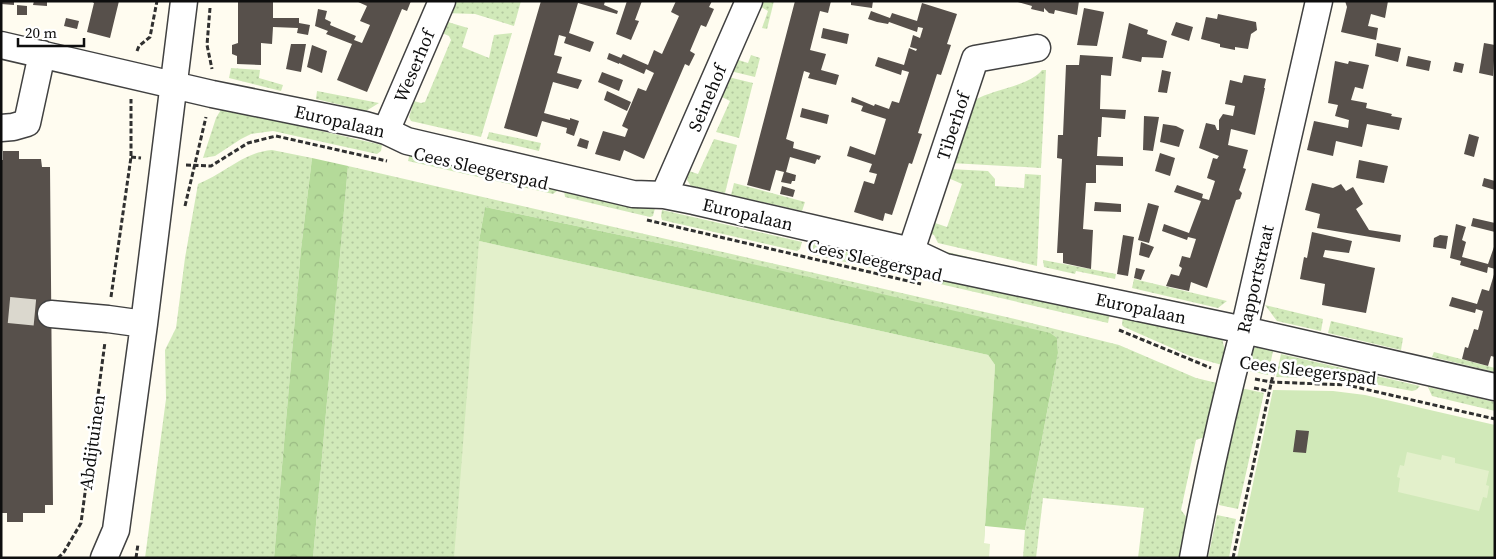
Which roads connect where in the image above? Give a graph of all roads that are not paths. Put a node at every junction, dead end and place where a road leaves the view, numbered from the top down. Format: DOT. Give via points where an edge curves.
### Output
graph roads {
  1 [pos="184,1"];
  2 [pos="442,1"];
  3 [pos="749,1"];
  4 [pos="1319,1"];
  5 [pos="1,45"];
  6 [pos="1037,48"];
  7 [pos="42,54"];
  8 [pos="173,85"];
  9 [pos="1,128"];
  10 [pos="386,131"];
  11 [pos="664,196"];
  12 [pos="912,252"];
  13 [pos="51,314"];
  14 [pos="144,324"];
  15 [pos="1244,330"];
  16 [pos="1495,387"];
  17 [pos="104,558"];
  18 [pos="1193,558"];
  1 -- 8 [label="street, Abdijtuinen"];
  2 -- 10 [label="street, Weserhof"];
  3 -- 11 [label="street, Seinehof"];
  4 -- 15 [label="street, Rapportstraat"];
  5 -- 7 [label="street, Europalaan"];
  6 -- 12 [label="street, Tiberhof" via="975,59"];
  7 -- 8 [label="street, Europalaan"];
  7 -- 9 [label="street" via="27,123"];
  8 -- 10 [label="street, Europalaan"];
  8 -- 14 [label="street, Abdijtuinen"];
  10 -- 11 [label="street, Europalaan" via="407,141 614,190"];
  11 -- 12 [label="street, Europalaan"];
  12 -- 15 [label="street, Europalaan" via="945,267"];
  13 -- 14 [label="street"];
  14 -- 17 [label="street, Abdijtuinen" via="116,530"];
  15 -- 16 [label="street, Europalaan"];
  15 -- 18 [label="street, Rapportstraat"];
}
